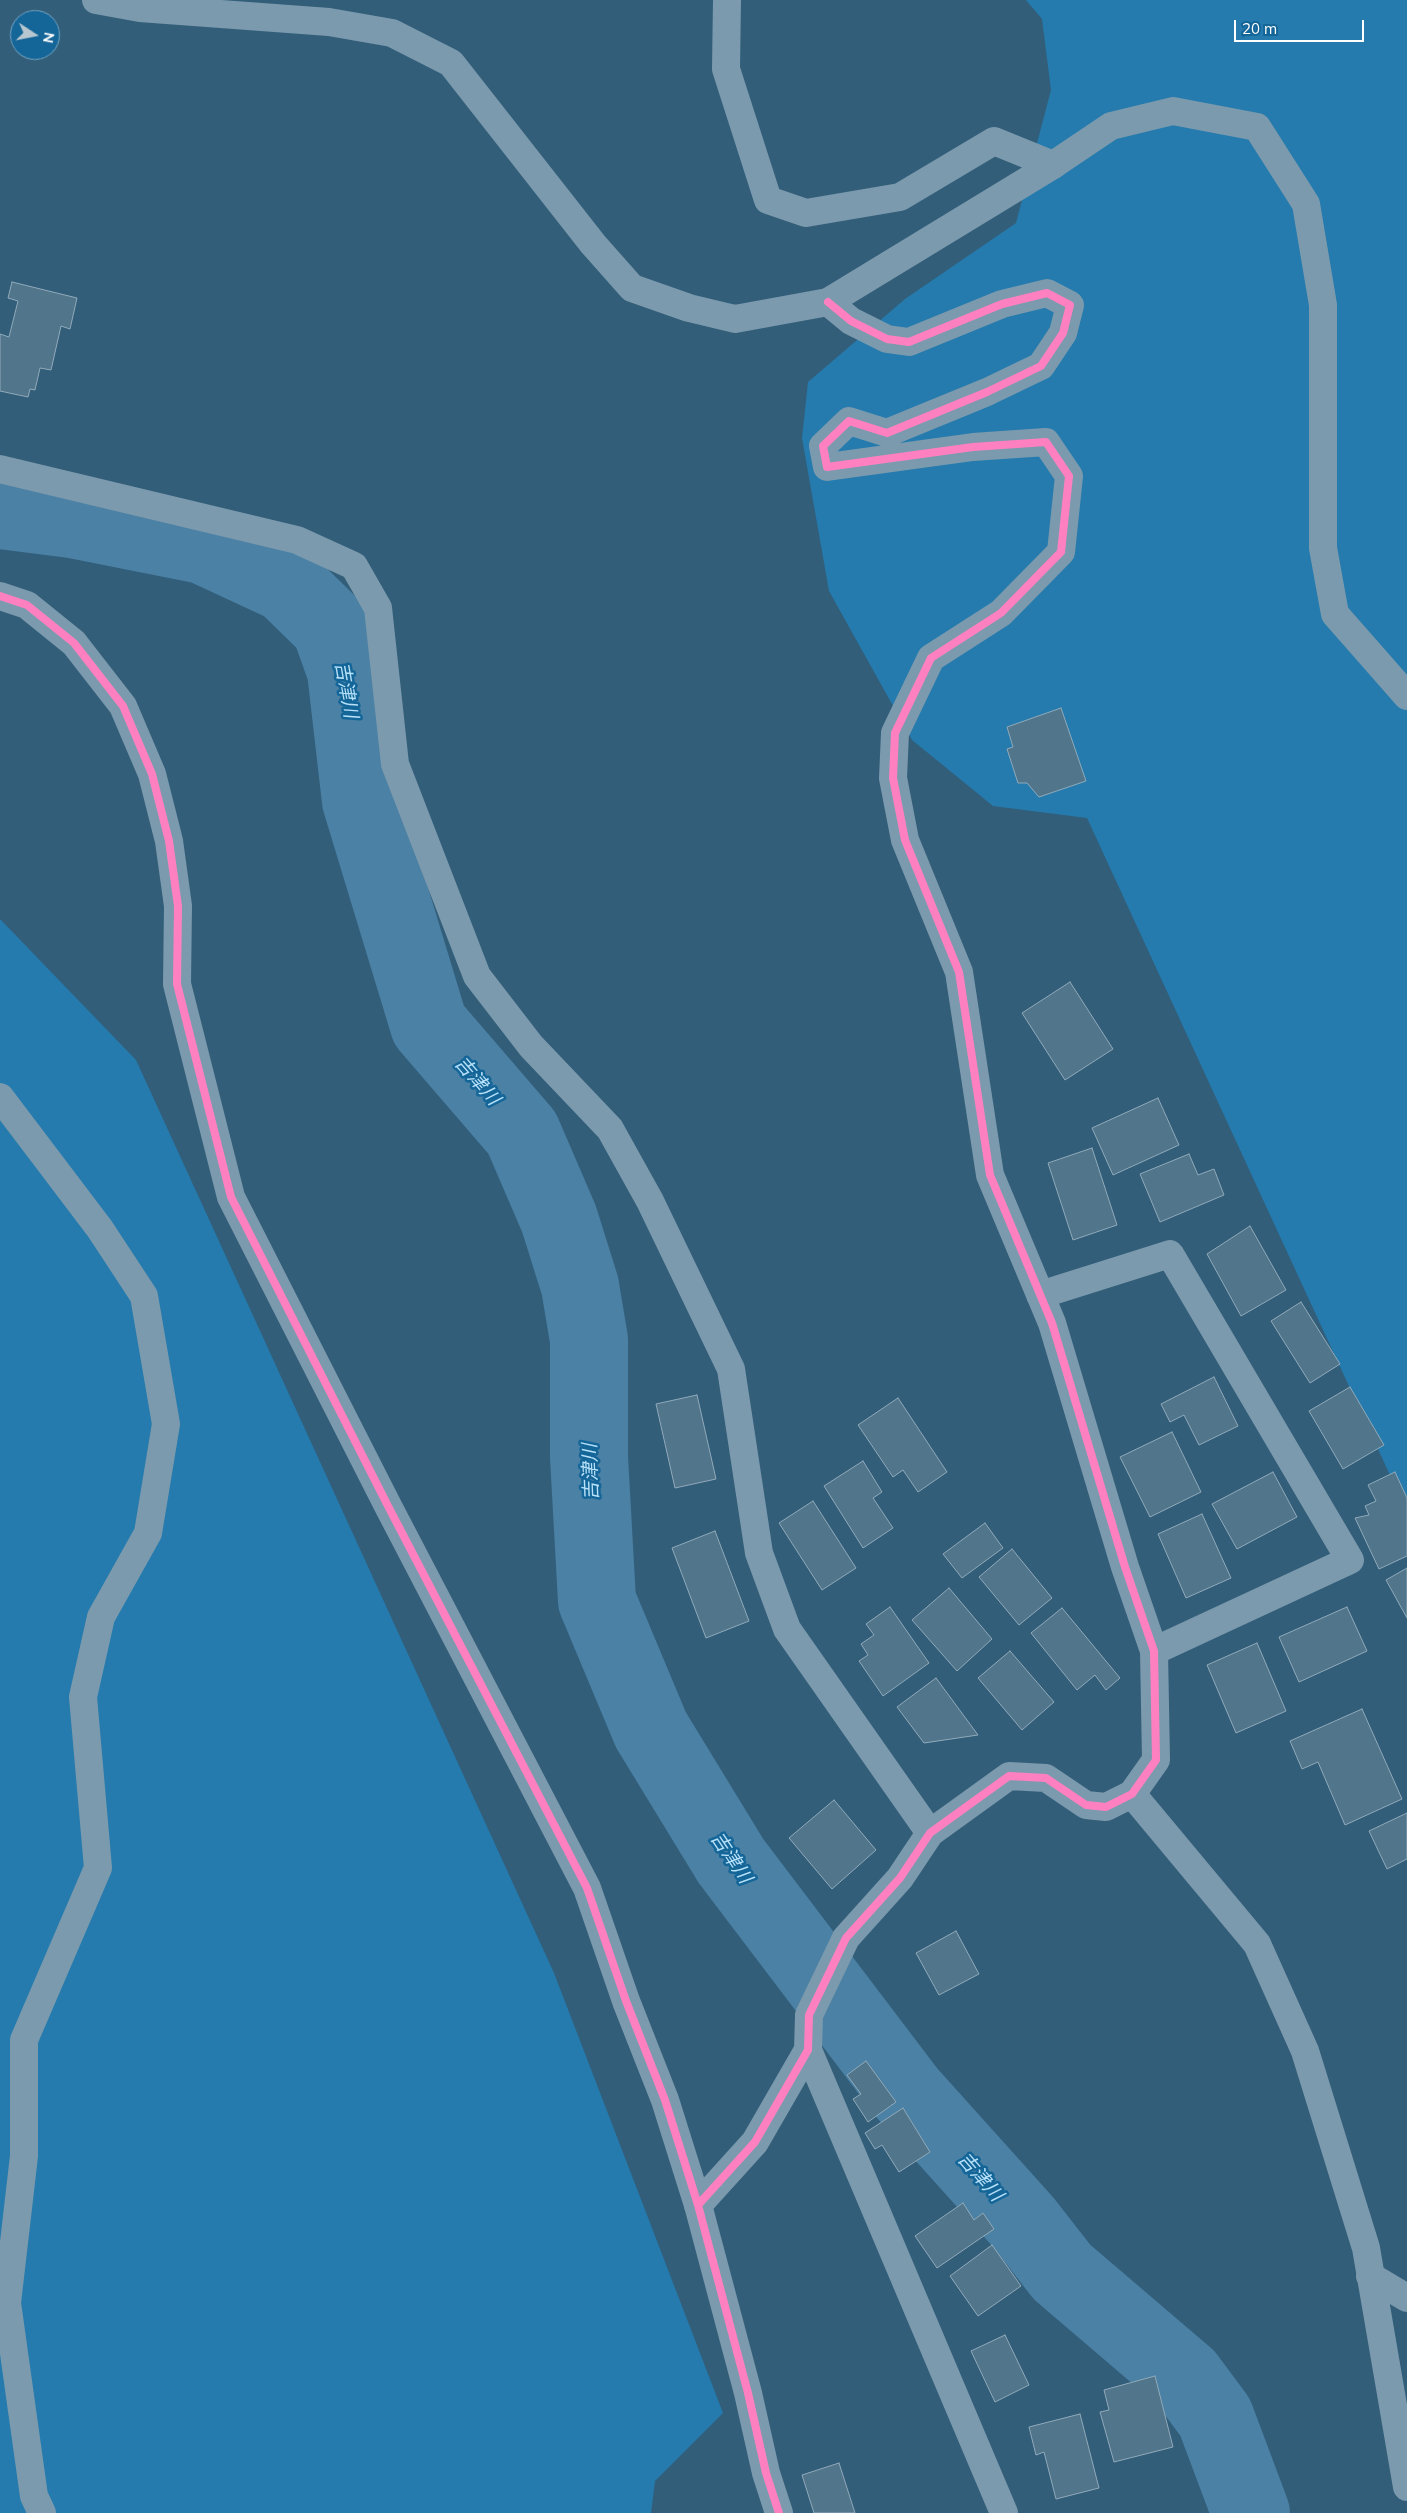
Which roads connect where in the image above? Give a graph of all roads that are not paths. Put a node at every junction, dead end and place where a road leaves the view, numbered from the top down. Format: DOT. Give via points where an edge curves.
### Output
graph roads {
  1 [pos="96,0"];
  2 [pos="727,0"];
  3 [pos="1053,165"];
  4 [pos="828,302"];
  5 [pos="0,469"];
  6 [pos="0,596"];
  7 [pos="1407,696"];
  8 [pos="0,1097"];
  9 [pos="1040,1295"];
  10 [pos="1154,1651"];
  11 [pos="1132,1794"];
  12 [pos="930,1833"];
  13 [pos="808,2050"];
  14 [pos="698,2205"];
  15 [pos="1370,2276"];
  16 [pos="1407,2298"];
  17 [pos="1407,2487"];
  18 [pos="42,2513"];
  19 [pos="779,2513"];
  20 [pos="1004,2513"];
  1 -- 4 [label="street" via="140,8 329,22 392,33 452,63 593,244 632,288 689,308 735,319"];
  2 -- 3 [label="street" via="726,69 768,200 806,213 900,197 994,141"];
  3 -- 4 [label="street"];
  3 -- 7 [label="street" via="1111,126 1173,111 1257,127 1306,204 1323,305 1323,548 1336,614"];
  4 -- 9 [label="street" via="851,321 880,336 909,342 1020,299 1047,293 1070,305 1063,333 1041,366 886,433 849,421 823,446 827,467 973,447 1046,442 1069,476 1061,552 1001,614 931,658 895,733 892,778 905,840 959,972 990,1175"];
  5 -- 12 [label="street" via="297,540 354,566 378,608 395,764 477,976 531,1046 610,1129 650,1201 731,1369 759,1552 787,1629"];
  6 -- 14 [label="street" via="26,605 74,643 122,706 152,774 169,841 178,906 178,984 231,1196 587,1888 626,2001 666,2100"];
  8 -- 18 [label="street" via="100,1229 144,1296 166,1424 148,1533 100,1617 83,1697 98,1868 24,2040 24,2156 7,2303 34,2496"];
  9 -- 10 [label="street" via="1052,1323 1125,1567"];
  9 -- 10 [label="street" via="1170,1254 1350,1560"];
  10 -- 11 [label="street" via="1156,1760"];
  11 -- 12 [label="street" via="1106,1807 1086,1805 1046,1778 1009,1776"];
  11 -- 15 [label="street" via="1257,1944 1306,2051 1366,2248"];
  12 -- 13 [label="street" via="900,1878 846,1938 808,2015"];
  13 -- 14 [label="street" via="755,2142"];
  13 -- 20 [label="street"];
  14 -- 19 [label="street"];
  15 -- 16 [label="street"];
  15 -- 17 [label="street"];
}
